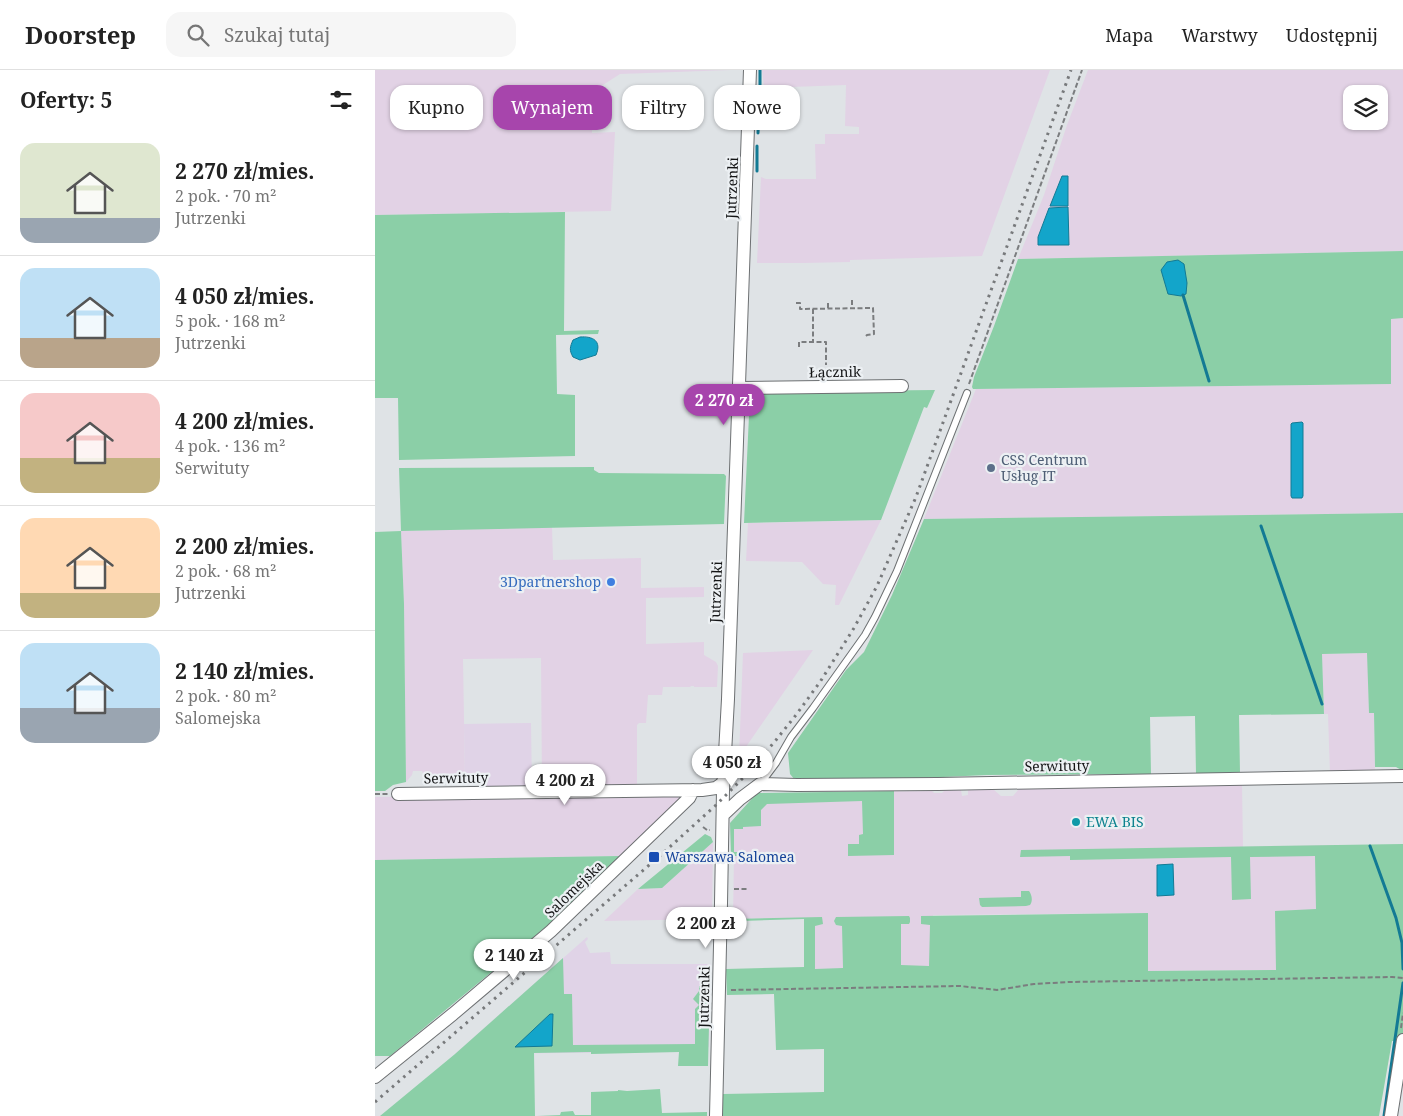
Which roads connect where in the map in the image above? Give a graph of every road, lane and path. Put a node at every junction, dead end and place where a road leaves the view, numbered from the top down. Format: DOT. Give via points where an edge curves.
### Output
graph roads {
  1 [pos="751,70"];
  2 [pos="1082,70"];
  3 [pos="828,300"];
  4 [pos="852,300"];
  5 [pos="795,303"];
  6 [pos="813,308"];
  7 [pos="828,308"];
  8 [pos="852,308"];
  9 [pos="865,337"];
  10 [pos="813,342"];
  11 [pos="799,347"];
  12 [pos="826,365"];
  13 [pos="902,386"];
  14 [pos="739,388"];
  15 [pos="967,393"];
  16 [pos="1403,776"];
  17 [pos="723,783"];
  18 [pos="760,784"];
  19 [pos="693,790"];
  20 [pos="398,794"];
  21 [pos="723,815"];
  22 [pos="733,889"];
  23 [pos="749,889"];
  24 [pos="1403,978"];
  25 [pos="719,990"];
  26 [pos="1403,1013"];
  27 [pos="1403,1040"];
  28 [pos="375,1077"];
  29 [pos="716,1116"];
  30 [pos="1391,1116"];
  1 -- 14 [label="street, Jutrzenki"];
  2 -- 15 [label="path"];
  3 -- 7 [label="path"];
  4 -- 8 [label="path"];
  5 -- 6 [label="path" via="800,303 800,309"];
  6 -- 7 [label="path"];
  6 -- 10 [label="path"];
  7 -- 8 [label="path"];
  8 -- 9 [label="path" via="873,308 874,334"];
  10 -- 11 [label="path" via="799,342"];
  10 -- 12 [label="path" via="826,342"];
  13 -- 14 [label="street, Łącznik"];
  14 -- 17 [label="street, Jutrzenki"];
  15 -- 18 [label="lane" via="897,571 875,617"];
  16 -- 18 [label="street, Serwituty"];
  17 -- 19 [label="street, Serwituty" via="716,788"];
  17 -- 21 [label="street, Jutrzenki"];
  18 -- 21 [label="street"];
  19 -- 20 [label="street, Serwituty"];
  19 -- 28 [label="street, Salomejska" via="689,798 551,931"];
  21 -- 25 [label="street, Jutrzenki"];
  22 -- 23 [label="path"];
  24 -- 25 [label="path" via="1069,982 997,990 960,986"];
  25 -- 29 [label="street, Jutrzenki"];
  26 -- 27 [label="path" via="1400,1030"];
  27 -- 30 [label="street"];
}
